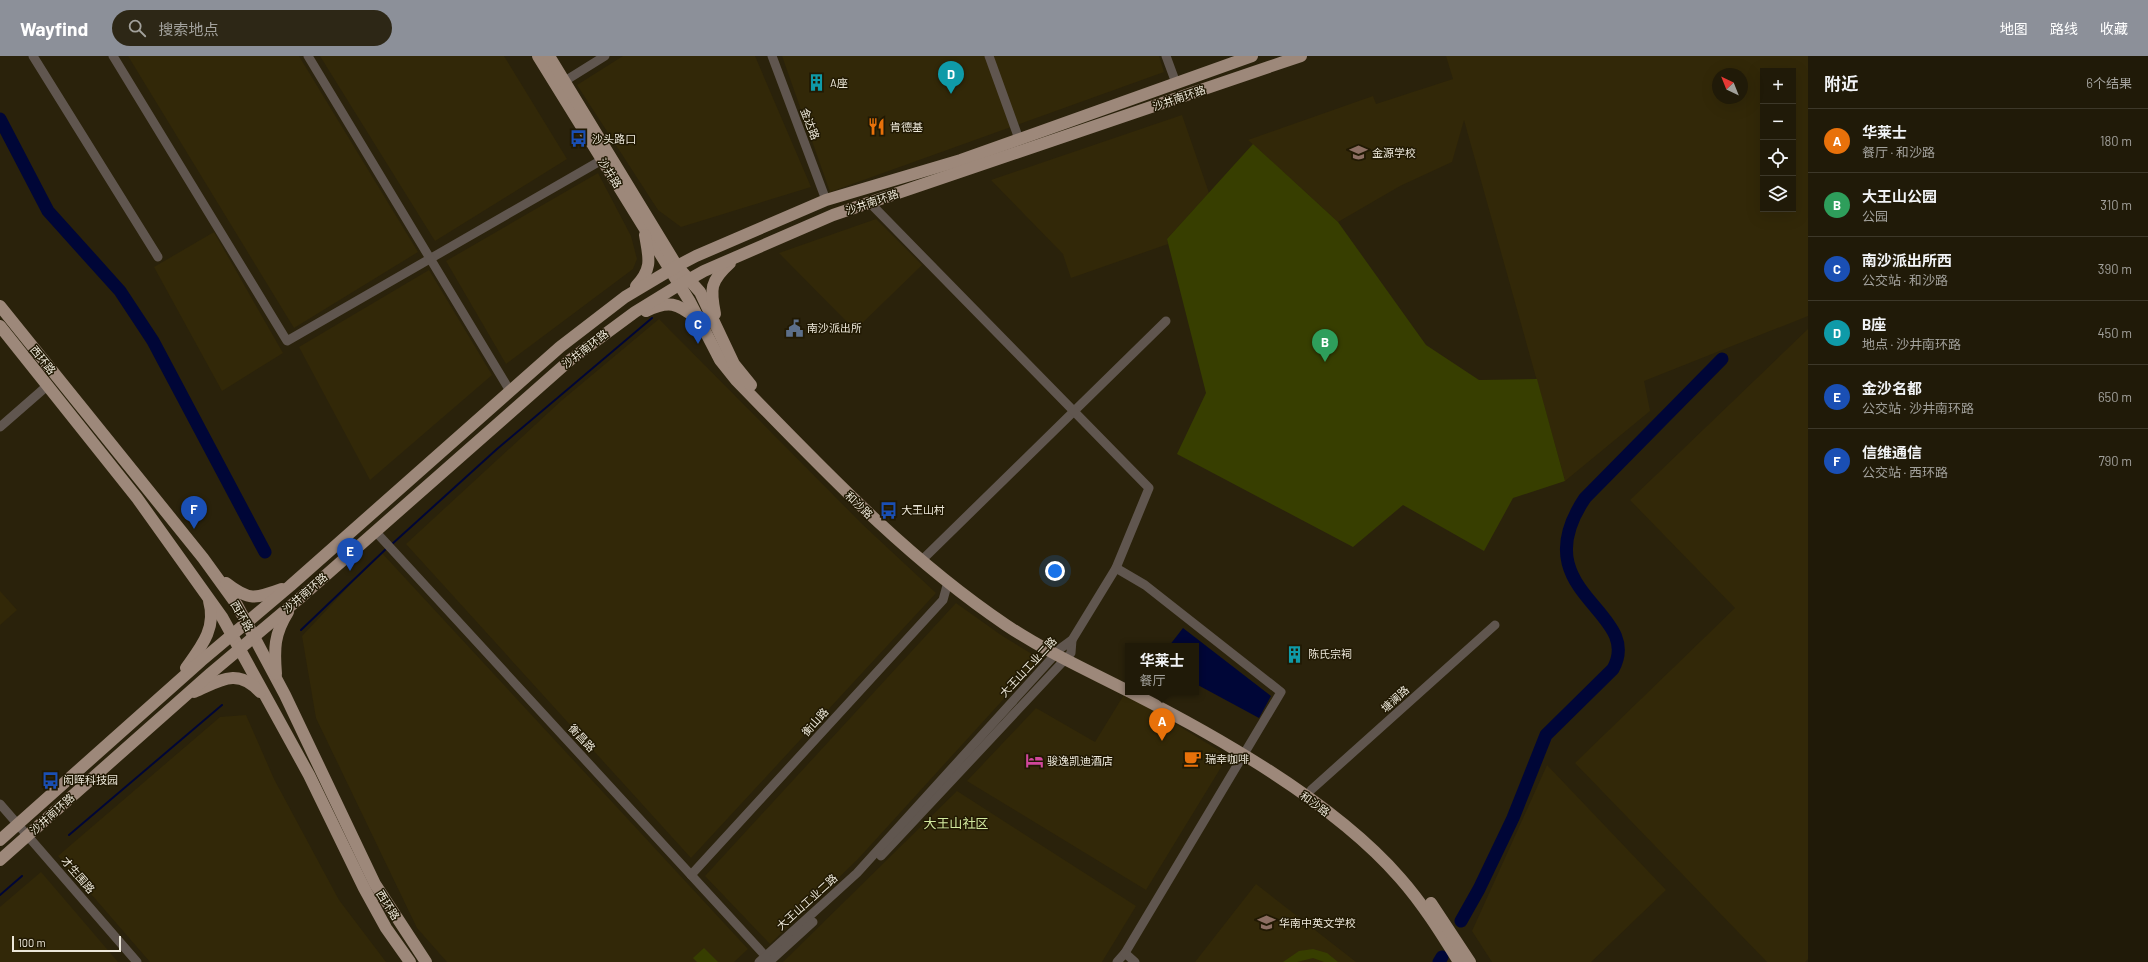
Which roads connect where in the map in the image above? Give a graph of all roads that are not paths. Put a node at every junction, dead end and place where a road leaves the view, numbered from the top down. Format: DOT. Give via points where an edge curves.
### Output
graph roads {
  1 [pos="33,56"];
  2 [pos="113,56"];
  3 [pos="308,56"];
  4 [pos="538,56"];
  5 [pos="549,56"];
  6 [pos="605,56"];
  7 [pos="772,56"];
  8 [pos="989,56"];
  9 [pos="1166,56"];
  10 [pos="1252,56"];
  11 [pos="1301,56"];
  12 [pos="1176,83"];
  13 [pos="561,84"];
  14 [pos="1019,139"];
  15 [pos="606,157"];
  16 [pos="826,200"];
  17 [pos="870,203"];
  18 [pos="643,226"];
  19 [pos="158,257"];
  20 [pos="737,257"];
  21 [pos="430,258"];
  22 [pos="674,268"];
  23 [pos="684,282"];
  24 [pos="625,297"];
  25 [pos="0,306"];
  26 [pos="699,320"];
  27 [pos="1166,321"];
  28 [pos="0,326"];
  29 [pos="615,326"];
  30 [pos="719,333"];
  31 [pos="48,386"];
  32 [pos="510,391"];
  33 [pos="1074,411"];
  34 [pos="0,427"];
  35 [pos="375,531"];
  36 [pos="925,558"];
  37 [pos="1116,568"];
  38 [pos="215,574"];
  39 [pos="948,582"];
  40 [pos="290,586"];
  41 [pos="208,598"];
  42 [pos="300,598"];
  43 [pos="246,623"];
  44 [pos="1495,625"];
  45 [pos="232,635"];
  46 [pos="254,637"];
  47 [pos="240,648"];
  48 [pos="1063,654"];
  49 [pos="276,678"];
  50 [pos="1125,681"];
  51 [pos="174,685"];
  52 [pos="1125,689"];
  53 [pos="1136,695"];
  54 [pos="1153,695"];
  55 [pos="183,697"];
  56 [pos="270,703"];
  57 [pos="1245,752"];
  58 [pos="1311,790"];
  59 [pos="0,804"];
  60 [pos="18,825"];
  61 [pos="28,836"];
  62 [pos="0,840"];
  63 [pos="0,860"];
  64 [pos="692,875"];
  65 [pos="1125,953"];
  66 [pos="766,960"];
  67 [pos="137,962"];
  68 [pos="410,962"];
  69 [pos="426,962"];
  70 [pos="1117,962"];
  71 [pos="1136,962"];
  72 [pos="1459,962"];
  73 [pos="1470,962"];
  1 -- 19 [label="street"];
  2 -- 21 [label="street" via="288,341"];
  3 -- 21 [label="street"];
  4 -- 13 [label="main road, 沙井路"];
  5 -- 13 [label="main road, 沙井路"];
  6 -- 13 [label="street"];
  7 -- 16 [label="street, 金达路"];
  8 -- 14 [label="street"];
  9 -- 12 [label="street"];
  10 -- 12 [label="main road, 沙井南环路"];
  11 -- 17 [label="main road, 沙井南环路"];
  12 -- 14 [label="main road, 沙井南环路"];
  13 -- 15 [label="main road, 沙井路"];
  14 -- 16 [label="main road, 沙井南环路" via="961,160"];
  15 -- 18 [label="main road, 沙井路"];
  15 -- 21 [label="street"];
  15 -- 22 [label="main road, 沙井路"];
  16 -- 22 [label="main road, 沙井南环路"];
  17 -- 20 [label="main road, 沙井南环路" via="833,215"];
  17 -- 33 [label="street"];
  18 -- 22 [label="main road, 沙井路"];
  18 -- 24 [label="main road" via="649,257 648,266 642,279"];
  20 -- 23 [label="main road, 沙井南环路"];
  20 -- 30 [label="main road" via="718,275 712,288"];
  21 -- 32 [label="street"];
  22 -- 23 [label="main road, 和沙路"];
  22 -- 24 [label="main road, 沙井南环路"];
  23 -- 26 [label="main road, 和沙路"];
  23 -- 29 [label="main road, 沙井南环路"];
  23 -- 30 [label="main road, 和沙路" via="700,292"];
  24 -- 32 [label="main road, 沙井南环路" via="570,338"];
  25 -- 38 [label="main road, 西环路"];
  26 -- 29 [label="main road" via="679,306 664,304"];
  26 -- 36 [label="main road, 和沙路" via="720,360 736,380 861,507"];
  27 -- 33 [label="street"];
  28 -- 31 [label="main road, 西环路"];
  29 -- 35 [label="main road, 沙井南环路" via="570,360"];
  30 -- 36 [label="main road, 和沙路" via="742,375"];
  31 -- 34 [label="street"];
  31 -- 41 [label="main road, 西环路" via="137,498"];
  32 -- 40 [label="main road, 沙井南环路"];
  33 -- 36 [label="street"];
  33 -- 37 [label="street" via="1149,488"];
  35 -- 42 [label="main road, 沙井南环路"];
  35 -- 64 [label="street, 衡昌路"];
  36 -- 39 [label="main road, 和沙路"];
  36 -- 48 [label="main road, 和沙路"];
  37 -- 48 [label="street, 大王山工业二路"];
  37 -- 57 [label="street" via="1145,585 1281,692"];
  38 -- 40 [label="main road" via="247,597 261,597"];
  38 -- 43 [label="main road, 西环路" via="237,605"];
  39 -- 48 [label="main road, 和沙路" via="1006,625"];
  39 -- 64 [label="street, 衡山路" via="944,600"];
  40 -- 43 [label="main road, 沙井南环路"];
  41 -- 45 [label="main road, 西环路"];
  41 -- 51 [label="main road" via="211,617 207,636"];
  42 -- 46 [label="main road, 沙井南环路"];
  42 -- 49 [label="main road" via="289,611 278,632 274,647"];
  43 -- 45 [label="main road, 沙井南环路"];
  43 -- 46 [label="main road, 西环路"];
  44 -- 58 [label="street, 塘澜路"];
  45 -- 47 [label="main road, 西环路"];
  45 -- 51 [label="main road, 沙井南环路"];
  46 -- 47 [label="main road, 沙井南环路"];
  46 -- 49 [label="main road, 西环路"];
  47 -- 55 [label="main road, 沙井南环路"];
  47 -- 56 [label="main road, 西环路"];
  48 -- 50 [label="main road, 和沙路"];
  48 -- 52 [label="main road, 和沙路"];
  48 -- 66 [label="street, 大王山工业二路" via="857,873"];
  49 -- 69 [label="main road, 西环路" via="375,884"];
  51 -- 60 [label="main road, 沙井南环路"];
  53 -- 57 [label="main road, 和沙路"];
  54 -- 57 [label="main road, 和沙路"];
  55 -- 56 [label="main road" via="224,679 237,677 249,681"];
  55 -- 61 [label="main road, 沙井南环路"];
  56 -- 68 [label="main road, 西环路" via="310,775 364,888 386,928"];
  57 -- 58 [label="main road, 和沙路"];
  57 -- 65 [label="street"];
  57 -- 72 [label="main road, 和沙路" via="1321,807 1386,862 1417,898"];
  58 -- 73 [label="main road, 和沙路" via="1355,824 1406,872 1434,907"];
  59 -- 60 [label="street, 才生围路"];
  60 -- 61 [label="street, 才生围路"];
  60 -- 62 [label="main road, 沙井南环路"];
  61 -- 63 [label="main road, 沙井南环路"];
  61 -- 67 [label="street, 才生围路"];
  64 -- 66 [label="street, 衡昌路"];
  65 -- 70 [label="street"];
  65 -- 71 [label="street"];
}
